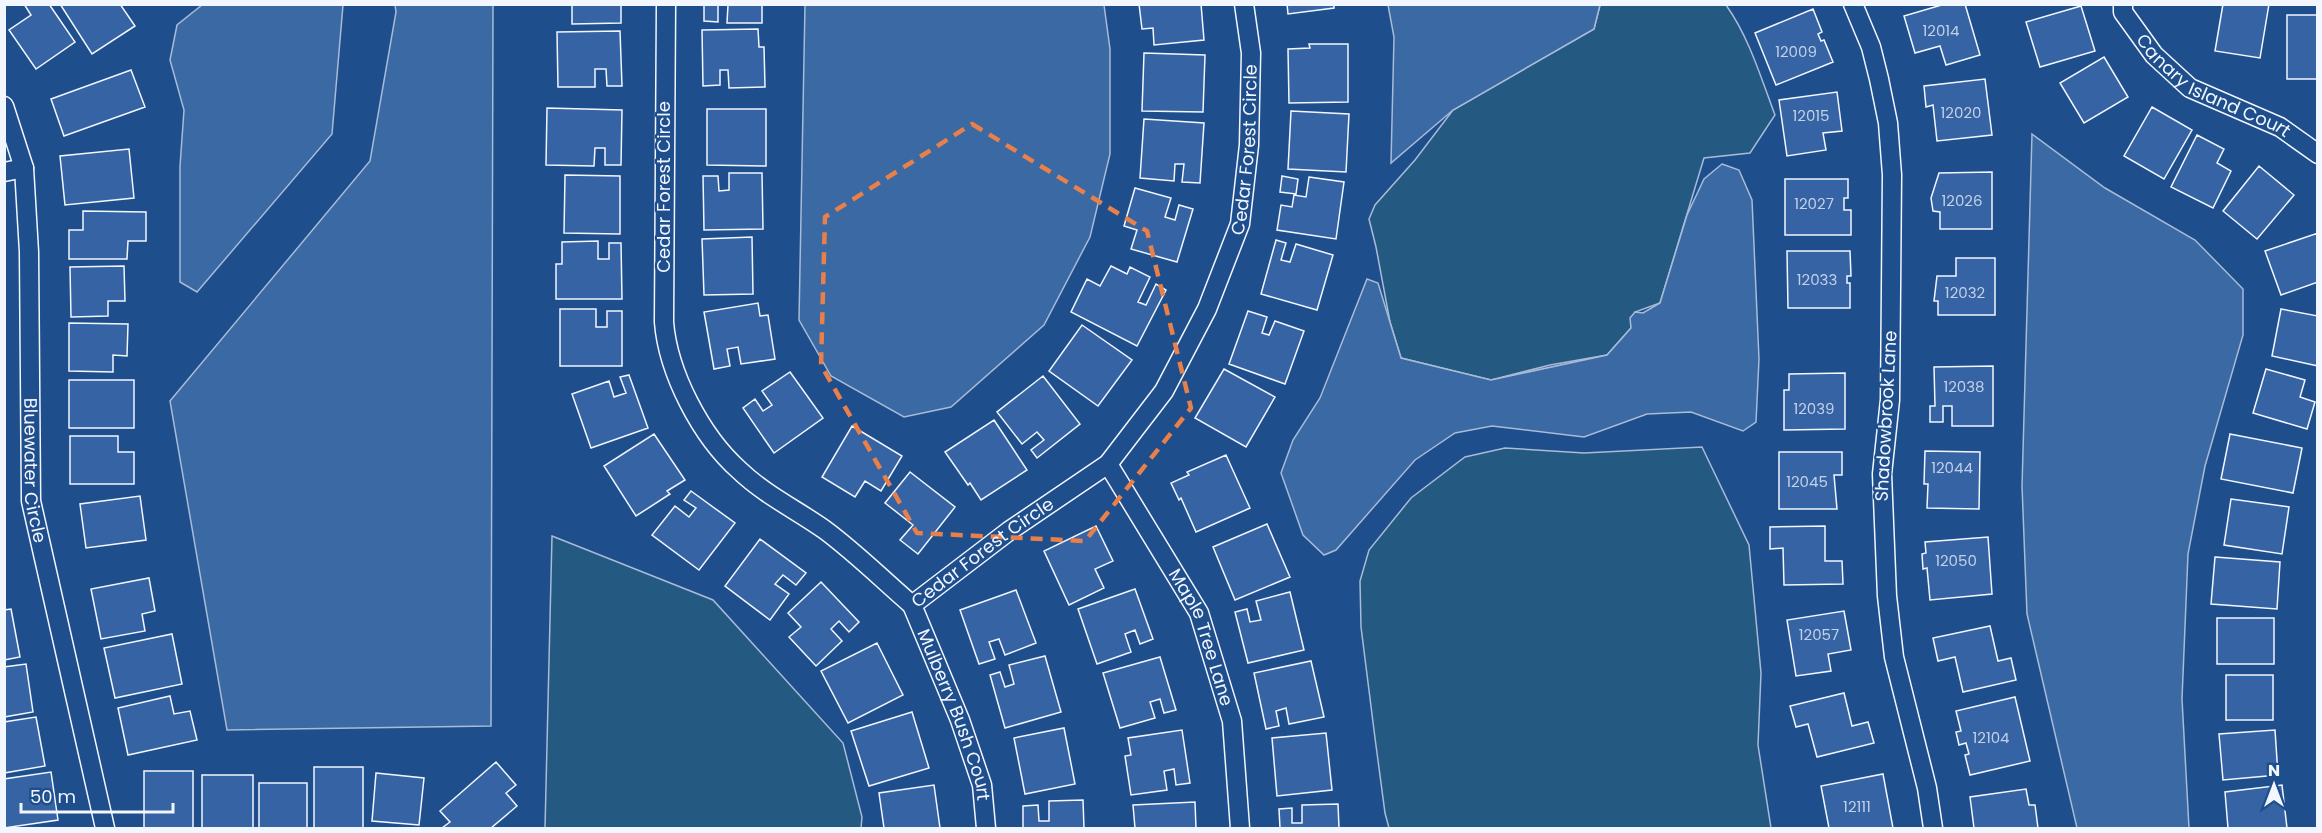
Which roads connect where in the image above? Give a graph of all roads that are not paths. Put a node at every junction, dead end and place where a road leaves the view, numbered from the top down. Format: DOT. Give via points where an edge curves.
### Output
graph roads {
  1 [pos="666,4"];
  2 [pos="1244,4"];
  3 [pos="1853,4"];
  4 [pos="2123,4"];
  5 [pos="4,106"];
  6 [pos="2318,154"];
  7 [pos="24,168"];
  8 [pos="4,171"];
  9 [pos="1108,464"];
  10 [pos="912,605"];
  11 [pos="105,828"];
  12 [pos="986,828"];
  13 [pos="1240,828"];
  14 [pos="1933,828"];
  1 -- 10 [label="street, Cedar Forest Circle" via="664,322 666,344 679,381 704,429 738,470 824,530"];
  2 -- 9 [label="street, Cedar Forest Circle" via="1251,52 1249,145 1240,225 1207,309 1164,391"];
  3 -- 14 [label="street, Shadowbrook Lane" via="1879,79 1888,123 1892,175 1890,400 1882,474 1887,596 1894,657 1927,788"];
  4 -- 6 [label="street, Canary Island Court" via="2123,12 2154,55 2190,88 2280,127"];
  5 -- 7 [label="street, Bluewater Circle"];
  7 -- 8 [label="street"];
  7 -- 11 [label="street, Bluewater Circle" via="29,252 31,501"];
  9 -- 10 [label="street, Cedar Forest Circle" via="1009,531"];
  9 -- 13 [label="street, Maple Tree Lane" via="1199,613 1232,721"];
  10 -- 12 [label="street, Mulberry Bush Court" via="982,784"];
}
